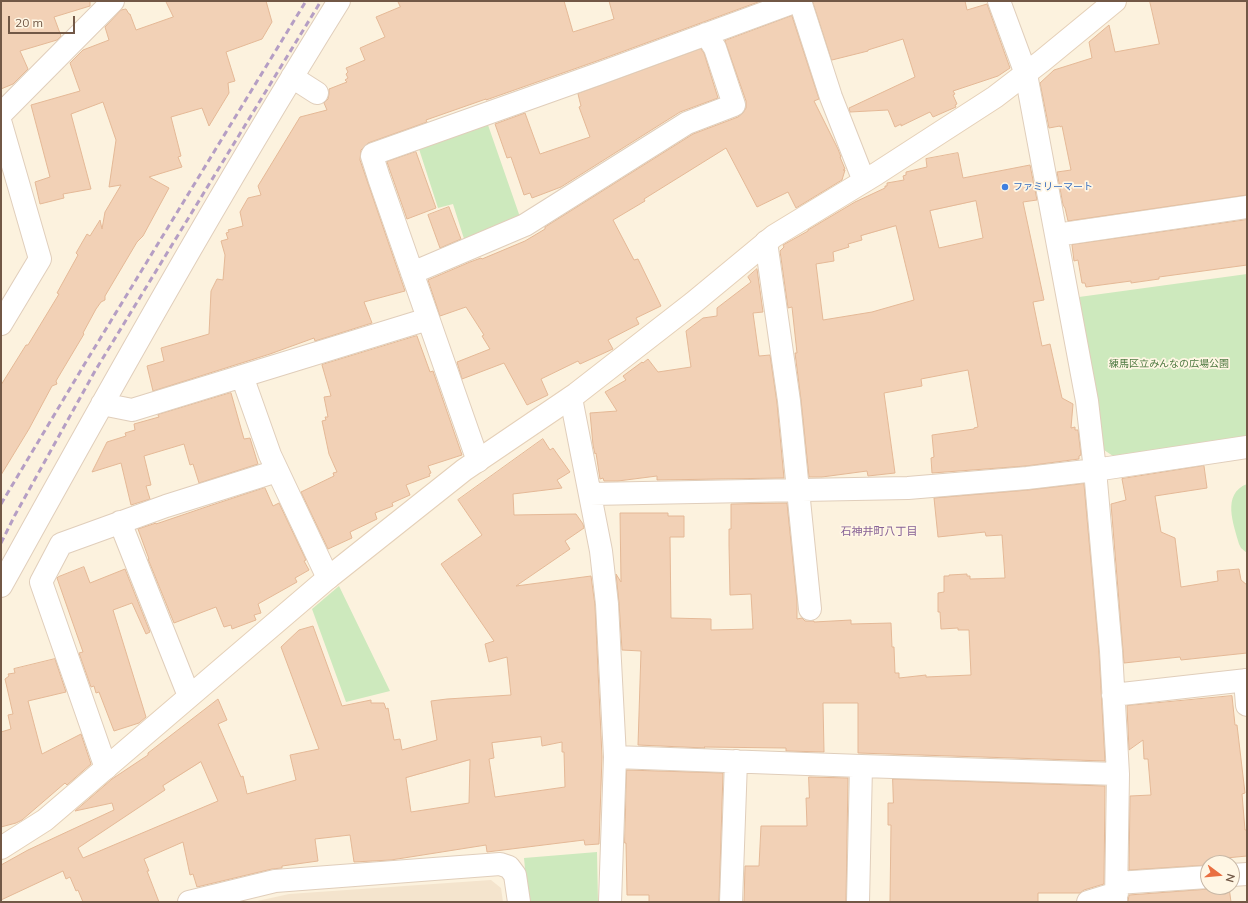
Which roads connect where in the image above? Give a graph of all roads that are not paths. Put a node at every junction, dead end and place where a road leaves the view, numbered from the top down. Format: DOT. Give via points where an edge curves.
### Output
graph roads {
  1 [pos="113,1"];
  2 [pos="339,1"];
  3 [pos="798,1"];
  4 [pos="999,1"];
  5 [pos="1116,1"];
  6 [pos="706,34"];
  7 [pos="1026,74"];
  8 [pos="292,77"];
  9 [pos="317,93"];
  10 [pos="1,114"];
  11 [pos="1,124"];
  12 [pos="864,181"];
  13 [pos="1247,207"];
  14 [pos="1056,235"];
  15 [pos="766,242"];
  16 [pos="412,273"];
  17 [pos="428,319"];
  18 [pos="1,324"];
  19 [pos="242,376"];
  20 [pos="570,398"];
  21 [pos="102,404"];
  22 [pos="1247,446"];
  23 [pos="478,461"];
  24 [pos="1094,470"];
  25 [pos="278,471"];
  26 [pos="797,490"];
  27 [pos="590,494"];
  28 [pos="120,522"];
  29 [pos="328,578"];
  30 [pos="1,586"];
  31 [pos="810,609"];
  32 [pos="1246,680"];
  33 [pos="1113,695"];
  34 [pos="189,696"];
  35 [pos="1247,705"];
  36 [pos="615,757"];
  37 [pos="736,761"];
  38 [pos="861,766"];
  39 [pos="106,768"];
  40 [pos="1118,774"];
  41 [pos="1,848"];
  42 [pos="1200,878"];
  43 [pos="1117,893"];
  44 [pos="189,902"];
  45 [pos="519,902"];
  46 [pos="610,902"];
  47 [pos="731,902"];
  48 [pos="858,902"];
  49 [pos="1088,902"];
  1 -- 10 [label="street"];
  2 -- 8 [label="street"];
  3 -- 6 [label="street"];
  3 -- 12 [label="street" via="831,97"];
  4 -- 7 [label="street"];
  5 -- 7 [label="street"];
  6 -- 16 [label="street" via="715,48 734,105 687,123 524,226"];
  6 -- 16 [label="street" via="373,154 378,178"];
  7 -- 12 [label="street" via="995,97"];
  7 -- 14 [label="street"];
  8 -- 9 [label="street"];
  8 -- 21 [label="street"];
  11 -- 18 [label="street" via="40,259"];
  12 -- 15 [label="street"];
  13 -- 14 [label="street"];
  14 -- 24 [label="street" via="1087,401"];
  15 -- 20 [label="street" via="693,303"];
  15 -- 26 [label="street" via="789,400"];
  16 -- 17 [label="street"];
  17 -- 19 [label="street"];
  17 -- 23 [label="street"];
  19 -- 21 [label="street" via="132,410"];
  19 -- 25 [label="street"];
  20 -- 23 [label="street"];
  20 -- 27 [label="street"];
  21 -- 30 [label="street"];
  22 -- 24 [label="street"];
  23 -- 29 [label="street"];
  24 -- 26 [label="street" via="908,488"];
  24 -- 33 [label="street"];
  25 -- 28 [label="street"];
  25 -- 29 [label="street"];
  26 -- 27 [label="street"];
  26 -- 31 [label="street"];
  27 -- 36 [label="street" via="601,551 607,604"];
  28 -- 34 [label="street"];
  28 -- 39 [label="street" via="61,544 41,582"];
  29 -- 34 [label="street"];
  32 -- 33 [label="street"];
  32 -- 35 [label="street"];
  33 -- 40 [label="street"];
  34 -- 39 [label="street"];
  36 -- 37 [label="street"];
  36 -- 46 [label="street"];
  37 -- 38 [label="street"];
  37 -- 47 [label="street"];
  38 -- 40 [label="street"];
  38 -- 48 [label="street"];
  39 -- 41 [label="street" via="45,820"];
  40 -- 43 [label="street"];
  42 -- 43 [label="street"];
  43 -- 49 [label="street"];
  44 -- 45 [label="street" via="275,881 500,864 509,867 515,875"];
}
